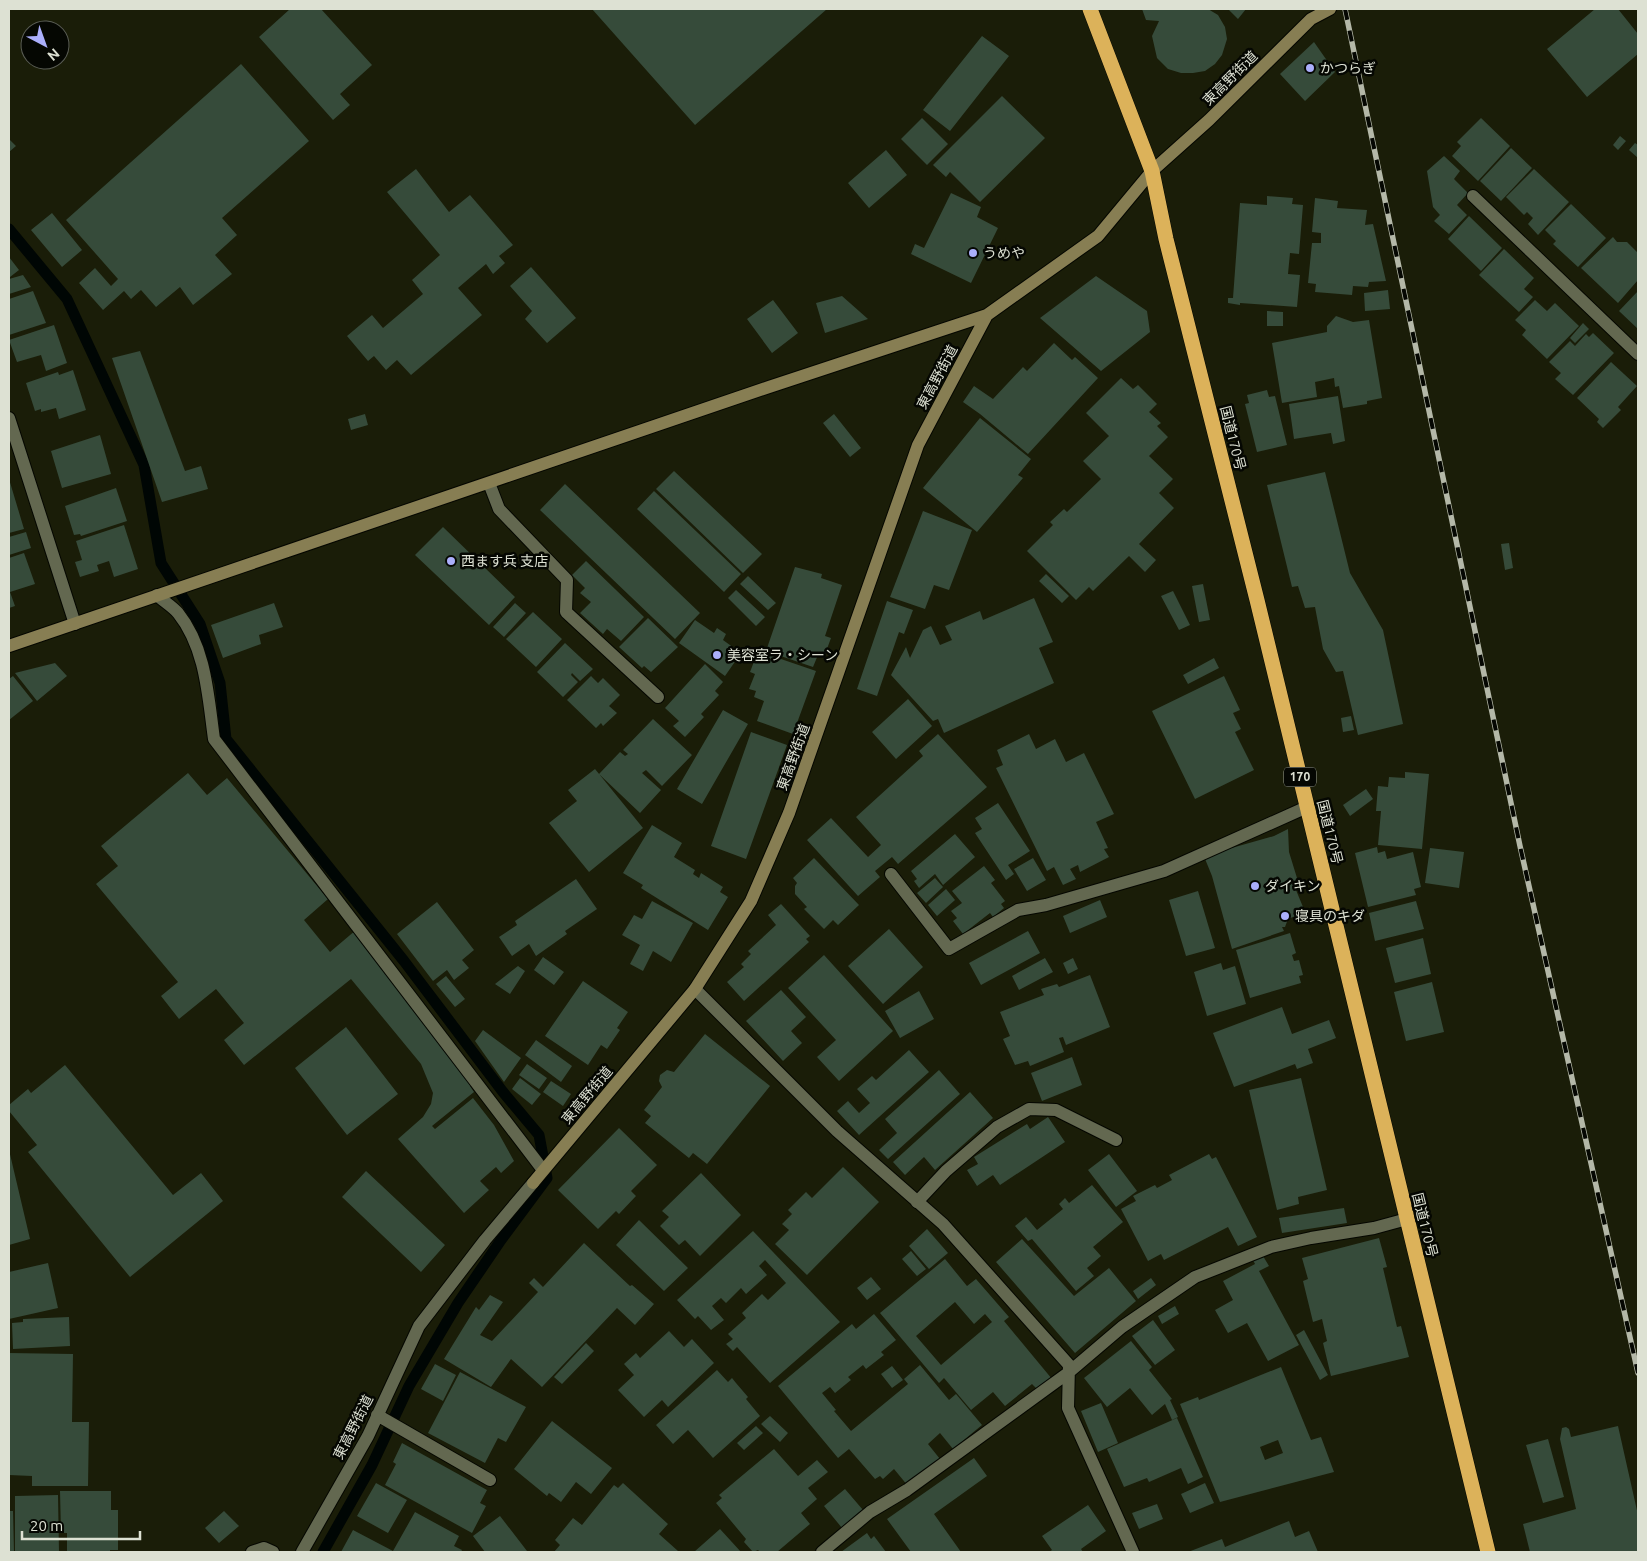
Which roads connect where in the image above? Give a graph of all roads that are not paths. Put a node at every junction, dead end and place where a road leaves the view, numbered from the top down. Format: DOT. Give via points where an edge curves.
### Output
graph roads {
  1 [pos="1090,9"];
  2 [pos="1330,9"];
  3 [pos="1152,170"];
  4 [pos="1473,196"];
  5 [pos="987,315"];
  6 [pos="1638,354"];
  7 [pos="9,418"];
  8 [pos="489,483"];
  9 [pos="162,593"];
  10 [pos="75,624"];
  11 [pos="9,646"];
  12 [pos="658,698"];
  13 [pos="1307,807"];
  14 [pos="891,874"];
  15 [pos="695,989"];
  16 [pos="1116,1140"];
  17 [pos="543,1170"];
  18 [pos="917,1202"];
  19 [pos="1407,1219"];
  20 [pos="1068,1373"];
  21 [pos="377,1415"];
  22 [pos="490,1480"];
  23 [pos="252,1552"];
  24 [pos="273,1552"];
  25 [pos="302,1552"];
  26 [pos="822,1552"];
  27 [pos="1133,1552"];
  28 [pos="1488,1552"];
  1 -- 3 [label="highway, 国道170号 / 170"];
  2 -- 3 [label="street, 東高野街道" via="1311,19 1210,120"];
  3 -- 5 [label="street, 東高野街道" via="1098,236"];
  3 -- 13 [label="highway, 国道170号 / 170"];
  4 -- 6 [label="street"];
  5 -- 8 [label="street"];
  5 -- 15 [label="street, 東高野街道" via="918,445 792,803 751,901"];
  7 -- 10 [label="street"];
  8 -- 9 [label="street"];
  8 -- 12 [label="street" via="499,509 567,580 566,612"];
  9 -- 10 [label="street"];
  9 -- 17 [label="street" via="191,635 203,666 214,739"];
  10 -- 11 [label="street"];
  13 -- 14 [label="street" via="1164,871 1046,906 1018,910 949,949"];
  13 -- 19 [label="highway, 国道170号 / 170"];
  15 -- 17 [label="street, 東高野街道"];
  15 -- 18 [label="street" via="837,1131"];
  16 -- 18 [label="street" via="1056,1110 1029,1109 997,1127 946,1171"];
  17 -- 21 [label="street, 東高野街道" via="419,1326"];
  18 -- 20 [label="street" via="943,1224 1069,1365"];
  19 -- 20 [label="street" via="1271,1248 1195,1276 1122,1327"];
  19 -- 28 [label="highway, 国道170号 / 170"];
  20 -- 26 [label="street" via="907,1490 870,1512"];
  20 -- 27 [label="street" via="1068,1408"];
  21 -- 22 [label="street"];
  21 -- 25 [label="street, 東高野街道"];
  23 -- 24 [label="street" via="264,1548"];
}
